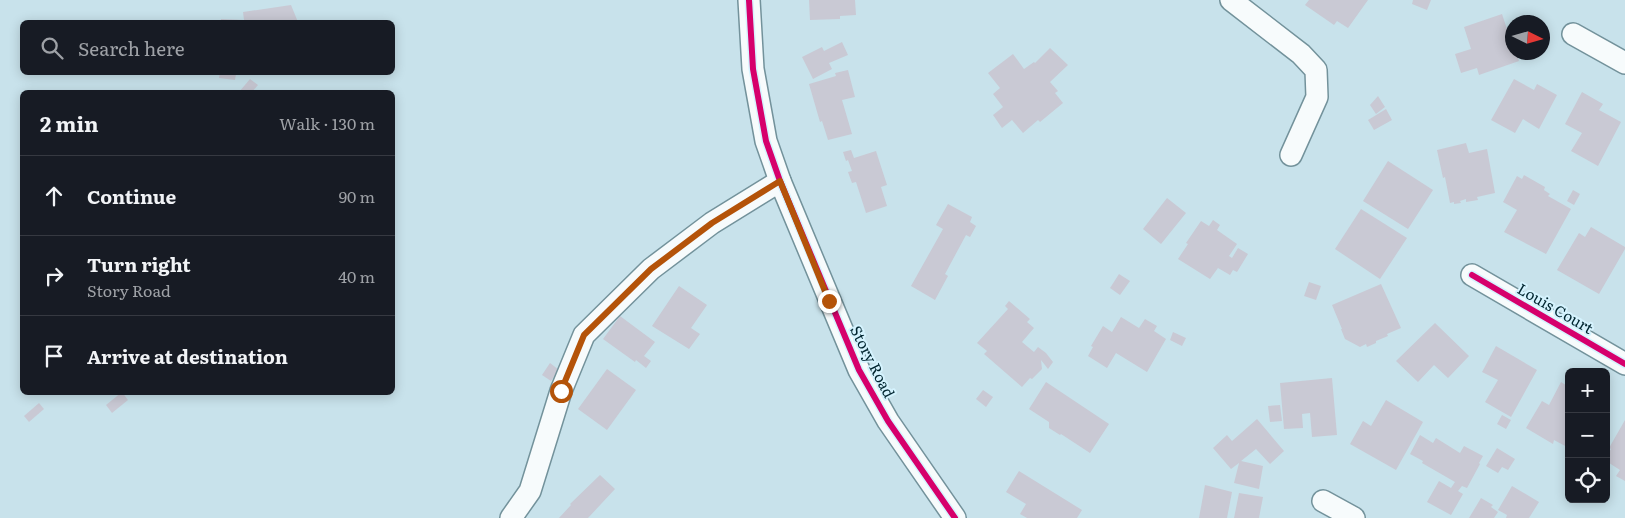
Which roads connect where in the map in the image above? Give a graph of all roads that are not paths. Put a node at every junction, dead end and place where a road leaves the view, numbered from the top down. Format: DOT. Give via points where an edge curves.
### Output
graph roads {
  1 [pos="749,0"];
  2 [pos="1231,0"];
  3 [pos="1573,34"];
  4 [pos="1625,63"];
  5 [pos="1291,155"];
  6 [pos="780,181"];
  7 [pos="1472,275"];
  8 [pos="1625,364"];
  9 [pos="1323,501"];
  10 [pos="511,518"];
  11 [pos="956,518"];
  12 [pos="1354,518"];
  1 -- 6 [label="street, Story Road" via="753,69 766,141"];
  2 -- 5 [label="street" via="1301,54 1316,70 1317,97"];
  3 -- 4 [label="street"];
  6 -- 10 [label="street" via="712,223 651,269 584,335 561,391 530,491"];
  6 -- 11 [label="street, Story Road" via="859,370 888,421"];
  7 -- 8 [label="street, Louis Court"];
  9 -- 12 [label="street"];
}
